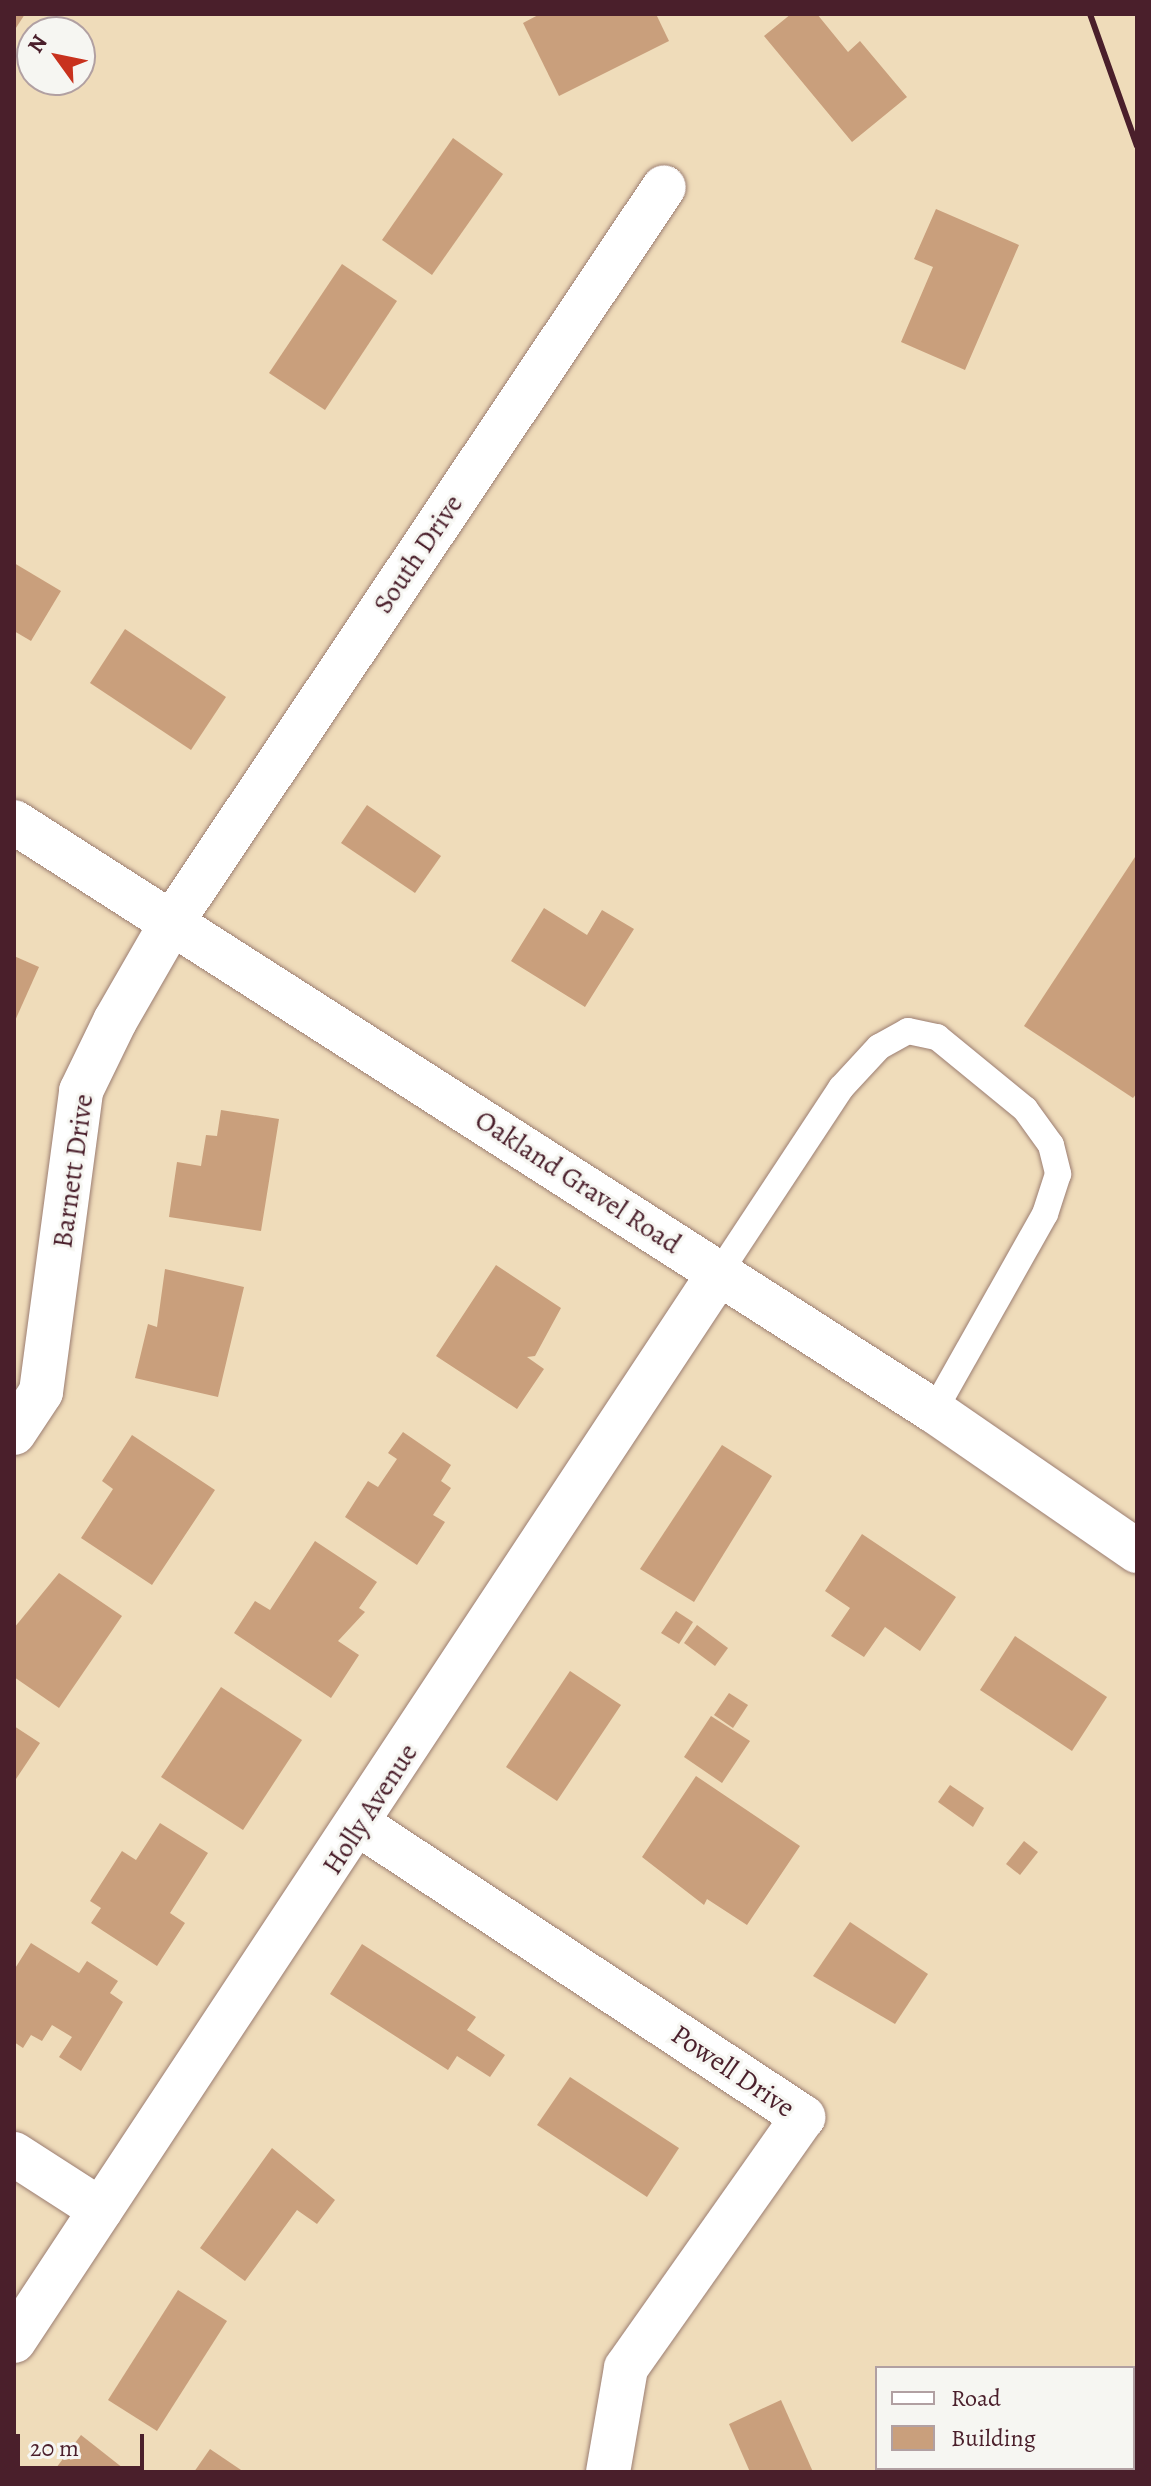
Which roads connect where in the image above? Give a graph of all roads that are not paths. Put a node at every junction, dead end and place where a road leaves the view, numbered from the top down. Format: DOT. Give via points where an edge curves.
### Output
graph roads {
  1 [pos="664,187"];
  2 [pos="14,822"];
  3 [pos="172,922"];
  4 [pos="719,1273"];
  5 [pos="934,1411"];
  6 [pos="14,1433"];
  7 [pos="1137,1551"];
  8 [pos="360,1825"];
  9 [pos="14,2154"];
  10 [pos="101,2210"];
  11 [pos="14,2341"];
  12 [pos="608,2472"];
  1 -- 3 [label="street, South Drive"];
  2 -- 3 [label="street, Oakland Gravel Road"];
  3 -- 4 [label="street, Oakland Gravel Road"];
  3 -- 6 [label="street, Barnett Drive" via="81,1091 41,1392"];
  4 -- 5 [label="street, Oakland Gravel Road"];
  4 -- 5 [label="lane" via="841,1088 879,1047 908,1031 937,1037 1025,1109 1051,1145 1058,1174 1045,1214"];
  4 -- 8 [label="street, Holly Avenue"];
  5 -- 7 [label="street, Oakland Gravel Road"];
  8 -- 10 [label="street, Holly Avenue"];
  8 -- 12 [label="street, Powell Drive" via="803,2117 626,2368"];
  9 -- 10 [label="street"];
  10 -- 11 [label="street, Holly Avenue"];
}
